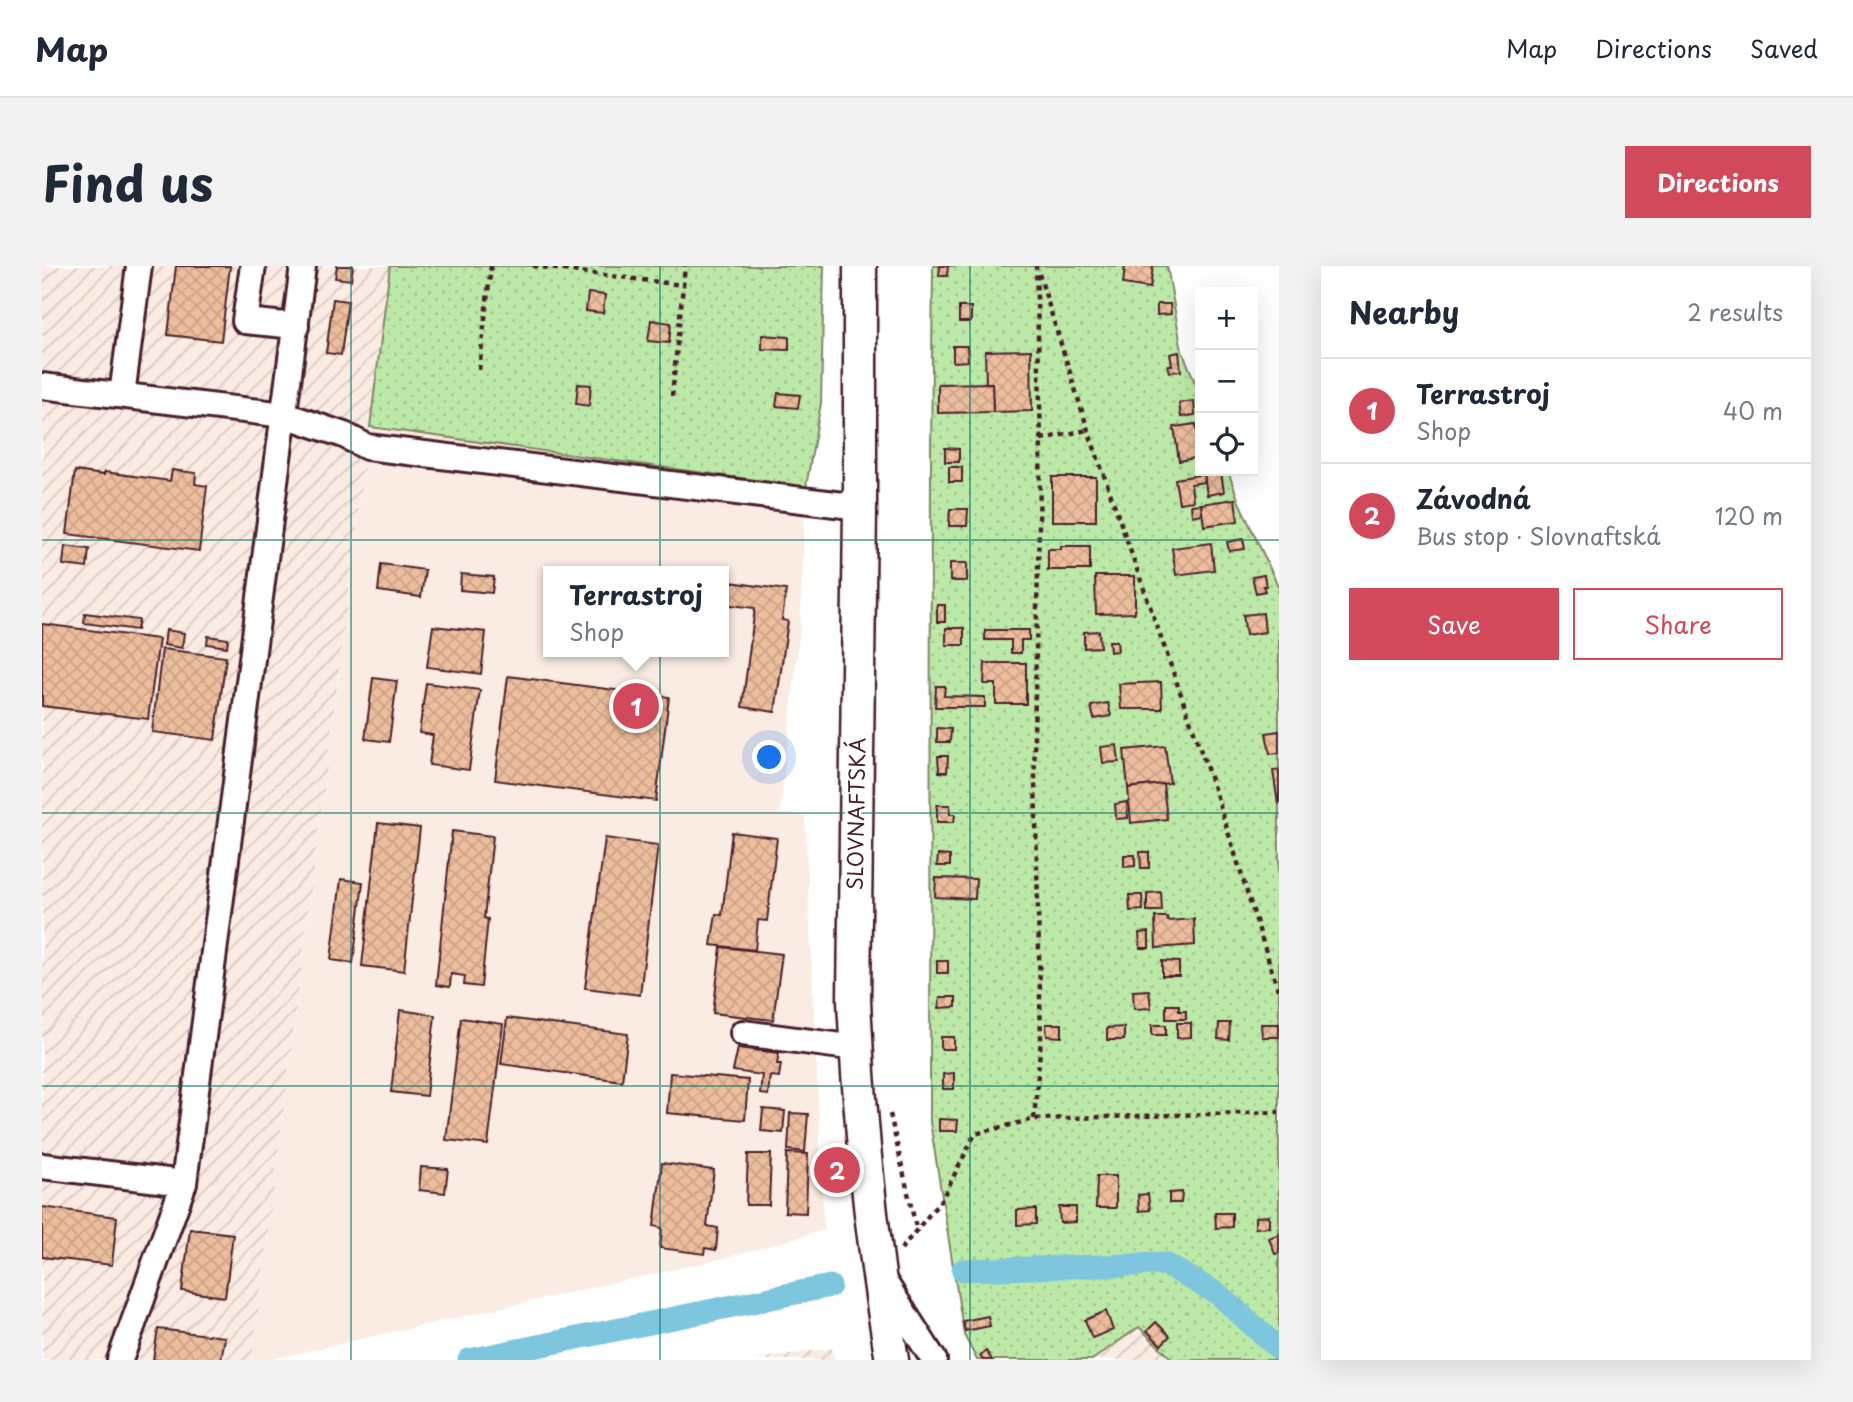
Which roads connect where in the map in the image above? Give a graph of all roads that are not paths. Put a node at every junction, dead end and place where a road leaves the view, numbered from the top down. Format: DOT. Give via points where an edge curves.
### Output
graph roads {
  1 [pos="139,266"];
  2 [pos="253,266"];
  3 [pos="303,266"];
  4 [pos="860,266"];
  5 [pos="296,326"];
  6 [pos="42,386"];
  7 [pos="122,395"];
  8 [pos="285,415"];
  9 [pos="860,507"];
  10 [pos="743,1033"];
  11 [pos="856,1048"];
  12 [pos="42,1166"];
  13 [pos="184,1183"];
  14 [pos="879,1274"];
  15 [pos="886,1359"];
  16 [pos="120,1360"];
  17 [pos="934,1360"];
  1 -- 7 [label="lane"];
  2 -- 5 [label="lane" via="245,321"];
  3 -- 5 [label="lane"];
  4 -- 9 [label="main road, SLOVNAFTSKÁ"];
  5 -- 8 [label="lane"];
  6 -- 7 [label="lane"];
  7 -- 8 [label="lane"];
  8 -- 9 [label="lane" via="367,447"];
  8 -- 13 [label="lane"];
  9 -- 11 [label="main road, SLOVNAFTSKÁ" via="853,951"];
  10 -- 11 [label="lane"];
  11 -- 14 [label="main road, SLOVNAFTSKÁ"];
  12 -- 13 [label="lane"];
  13 -- 16 [label="lane"];
  14 -- 15 [label="main road, SLOVNAFTSKÁ"];
  14 -- 17 [label="lane"];
}
